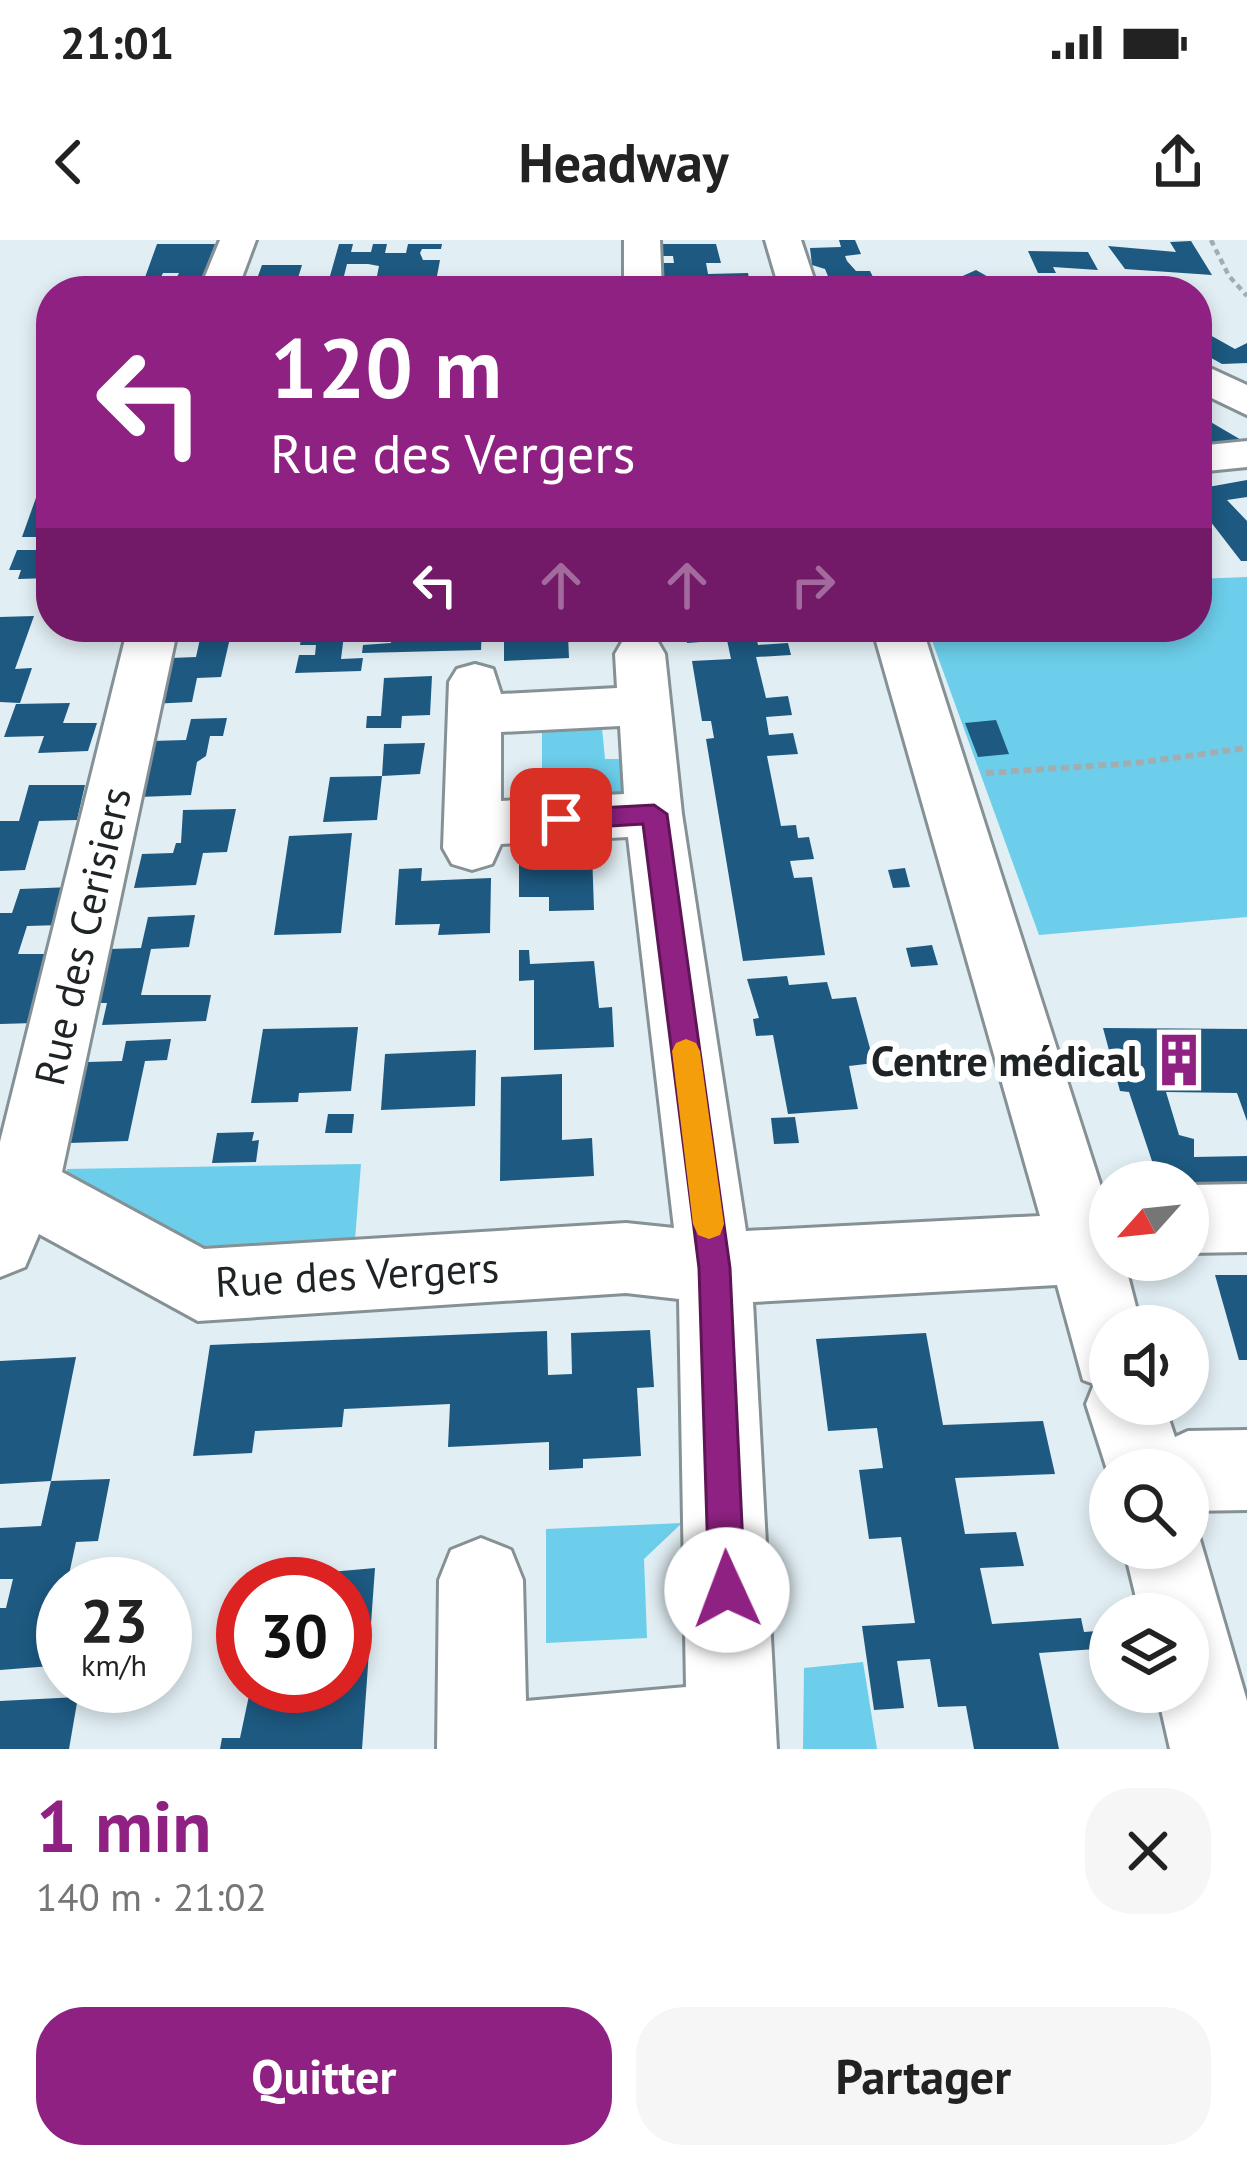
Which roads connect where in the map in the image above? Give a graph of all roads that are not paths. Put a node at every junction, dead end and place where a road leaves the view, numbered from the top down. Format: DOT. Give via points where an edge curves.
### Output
graph roads {
  1 [pos="238,240"];
  2 [pos="642,240"];
  3 [pos="784,240"];
  4 [pos="224,276"];
  5 [pos="643,276"];
  6 [pos="795,276"];
  7 [pos="1212,378"];
  8 [pos="1247,402"];
  9 [pos="1247,454"];
  10 [pos="1212,458"];
  11 [pos="149,642"];
  12 [pos="901,642"];
  13 [pos="654,814"];
  14 [pos="8,1201"];
  15 [pos="1247,1218"];
  16 [pos="1209,1219"];
  17 [pos="1089,1227"];
  18 [pos="1089,1230"];
  19 [pos="715,1268"];
  20 [pos="1247,1470"];
  21 [pos="1209,1471"];
  22 [pos="481,1580"];
  23 [pos="1206,1713"];
  24 [pos="732,1738"];
  25 [pos="1215,1749"];
  1 -- 4 [label="street"];
  2 -- 5 [label="street"];
  3 -- 6 [label="street"];
  7 -- 8 [label="street"];
  9 -- 10 [label="street"];
  11 -- 14 [label="street, Rue des Cerisiers"];
  12 -- 17 [label="street"];
  13 -- 13 [label="street" via="642,680 474,698 472,836"];
  13 -- 19 [label="street"];
  14 -- 19 [label="street, Rue des Vergers" via="198,1285 626,1258"];
  15 -- 16 [label="street"];
  18 -- 19 [label="street, Rue des Vergers"];
  19 -- 24 [label="street"];
  20 -- 21 [label="street"];
  22 -- 24 [label="street" via="482,1749"];
  23 -- 25 [label="street"];
}
